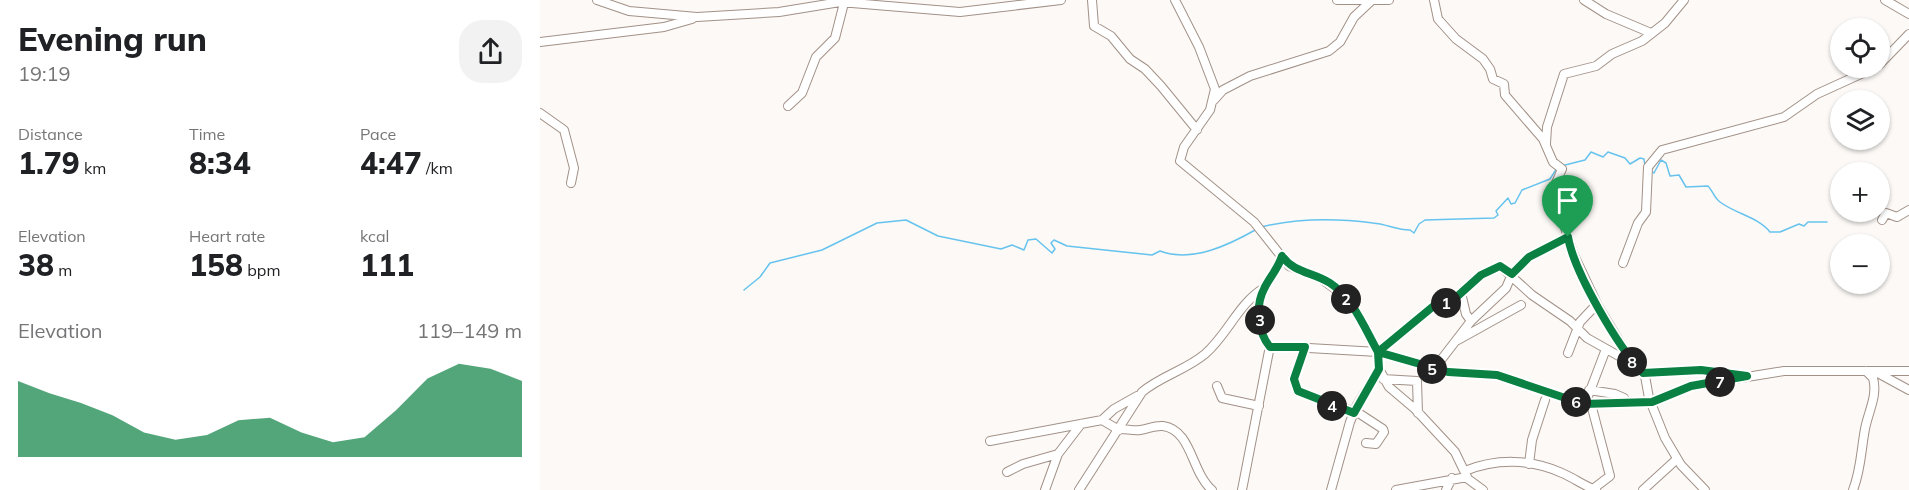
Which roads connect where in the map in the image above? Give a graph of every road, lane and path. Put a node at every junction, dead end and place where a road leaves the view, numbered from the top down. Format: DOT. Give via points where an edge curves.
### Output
graph roads {
  1 [pos="597,0"];
  2 [pos="1061,0"];
  3 [pos="1092,0"];
  4 [pos="1175,0"];
  5 [pos="1337,0"];
  6 [pos="1389,0"];
  7 [pos="1434,0"];
  8 [pos="1584,0"];
  9 [pos="1684,0"];
  10 [pos="1885,0"];
  11 [pos="1371,1"];
  12 [pos="844,3"];
  13 [pos="1909,14"];
  14 [pos="697,17"];
  15 [pos="1651,33"];
  16 [pos="1909,34"];
  17 [pos="540,42"];
  18 [pos="1890,54"];
  19 [pos="1852,78"];
  20 [pos="1213,103"];
  21 [pos="788,106"];
  22 [pos="540,113"];
  23 [pos="1197,130"];
  24 [pos="1546,144"];
  25 [pos="571,183"];
  26 [pos="1909,210"];
  27 [pos="1890,214"];
  28 [pos="1568,237"];
  29 [pos="1282,256"];
  30 [pos="1623,263"];
  31 [pos="1512,274"];
  32 [pos="1264,288"];
  33 [pos="1461,293"];
  34 [pos="1597,304"];
  35 [pos="1521,305"];
  36 [pos="1471,321"];
  37 [pos="1577,329"];
  38 [pos="1454,342"];
  39 [pos="1270,347"];
  40 [pos="1305,347"];
  41 [pos="1606,349"];
  42 [pos="1378,352"];
  43 [pos="1568,353"];
  44 [pos="1633,364"];
  45 [pos="1379,369"];
  46 [pos="1434,369"];
  47 [pos="1866,370"];
  48 [pos="1909,371"];
  49 [pos="1876,372"];
  50 [pos="1643,373"];
  51 [pos="1747,376"];
  52 [pos="1383,380"];
  53 [pos="1217,386"];
  54 [pos="1589,390"];
  55 [pos="1909,390"];
  56 [pos="1142,393"];
  57 [pos="1624,398"];
  58 [pos="1545,400"];
  59 [pos="1652,402"];
  60 [pos="1588,404"];
  61 [pos="1259,406"];
  62 [pos="1354,413"];
  63 [pos="1418,413"];
  64 [pos="1102,420"];
  65 [pos="1081,424"];
  66 [pos="1120,429"];
  67 [pos="990,441"];
  68 [pos="1365,443"];
  69 [pos="1058,454"];
  70 [pos="1677,459"];
  71 [pos="1529,464"];
  72 [pos="1007,472"];
  73 [pos="1466,474"];
  74 [pos="1452,478"];
  75 [pos="1045,490"];
  76 [pos="1079,490"];
  77 [pos="1212,490"];
  78 [pos="1242,490"];
  79 [pos="1331,490"];
  80 [pos="1396,490"];
  81 [pos="1446,490"];
  82 [pos="1484,490"];
  83 [pos="1595,490"];
  84 [pos="1643,490"];
  85 [pos="1705,490"];
  86 [pos="1853,490"];
  1 -- 14 [label="street" via="630,11"];
  2 -- 12 [label="street" via="960,12"];
  3 -- 23 [label="street" via="1095,28 1111,36 1130,59 1147,71"];
  4 -- 20 [label="street" via="1211,77 1215,89"];
  5 -- 11 [label="street"];
  6 -- 11 [label="street"];
  7 -- 24 [label="street" via="1438,20 1483,59 1493,79 1504,84 1505,94"];
  8 -- 15 [label="street"];
  9 -- 15 [label="street"];
  10 -- 13 [label="street"];
  11 -- 20 [label="street" via="1354,16 1336,47 1250,76 1223,90"];
  12 -- 14 [label="street"];
  12 -- 21 [label="street" via="835,38 821,51 802,93"];
  14 -- 17 [label="street" via="664,27"];
  15 -- 24 [label="street" via="1596,66 1564,74 1547,127"];
  16 -- 18 [label="street"];
  19 -- 30 [label="street" via="1817,94 1784,117 1662,150 1648,167 1646,212"];
  20 -- 23 [label="street"];
  22 -- 25 [label="street" via="564,130 574,168"];
  23 -- 29 [label="street" via="1180,156 1183,166 1254,222"];
  24 -- 28 [label="street" via="1553,162 1562,169 1553,190"];
  26 -- 27 [label="street" via="1897,217"];
  28 -- 31 [label="street" via="1529,257"];
  28 -- 34 [label="street"];
  29 -- 32 [label="street"];
  29 -- 42 [label="street" via="1295,270 1320,278 1342,294"];
  31 -- 33 [label="street" via="1496,266"];
  31 -- 36 [label="street" via="1506,288"];
  31 -- 37 [label="street" via="1532,295"];
  32 -- 39 [label="street" via="1260,323 1262,336"];
  32 -- 56 [label="street" via="1234,317 1221,340"];
  33 -- 36 [label="street"];
  33 -- 42 [label="street" via="1451,302 1436,304"];
  34 -- 37 [label="street"];
  34 -- 44 [label="street"];
  35 -- 38 [label="street"];
  36 -- 38 [label="street"];
  37 -- 41 [label="street"];
  37 -- 43 [label="street"];
  38 -- 46 [label="street"];
  39 -- 40 [label="street"];
  39 -- 61 [label="street"];
  40 -- 42 [label="street"];
  40 -- 62 [label="street" via="1294,379 1298,391"];
  41 -- 44 [label="street"];
  41 -- 54 [label="street"];
  42 -- 45 [label="street"];
  42 -- 46 [label="street"];
  44 -- 50 [label="street"];
  45 -- 52 [label="street"];
  45 -- 62 [label="street"];
  46 -- 60 [label="street" via="1497,375"];
  47 -- 49 [label="street"];
  47 -- 51 [label="street" via="1802,369"];
  47 -- 86 [label="street" via="1873,378 1874,398"];
  48 -- 49 [label="street"];
  49 -- 55 [label="street"];
  50 -- 51 [label="street" via="1701,370"];
  50 -- 59 [label="street"];
  51 -- 59 [label="street" via="1691,386"];
  52 -- 63 [label="street"];
  52 -- 63 [label="street" via="1417,381"];
  53 -- 61 [label="street" via="1222,398"];
  54 -- 57 [label="street"];
  54 -- 60 [label="street"];
  56 -- 64 [label="street"];
  56 -- 66 [label="street"];
  58 -- 71 [label="street"];
  59 -- 60 [label="street"];
  59 -- 70 [label="street"];
  60 -- 83 [label="street" via="1610,476"];
  61 -- 78 [label="street"];
  62 -- 68 [label="street" via="1383,429 1376,444"];
  62 -- 79 [label="street"];
  63 -- 73 [label="street" via="1455,452"];
  64 -- 65 [label="street"];
  64 -- 66 [label="street"];
  65 -- 67 [label="street"];
  65 -- 69 [label="street"];
  66 -- 76 [label="street"];
  66 -- 77 [label="street" via="1161,425 1176,431 1186,442 1198,474"];
  69 -- 72 [label="street"];
  69 -- 75 [label="street"];
  70 -- 84 [label="street"];
  70 -- 85 [label="street"];
  71 -- 73 [label="street" via="1493,462"];
  71 -- 83 [label="street" via="1562,473"];
  73 -- 74 [label="street"];
  73 -- 82 [label="street"];
  74 -- 80 [label="street"];
  74 -- 81 [label="street"];
}
